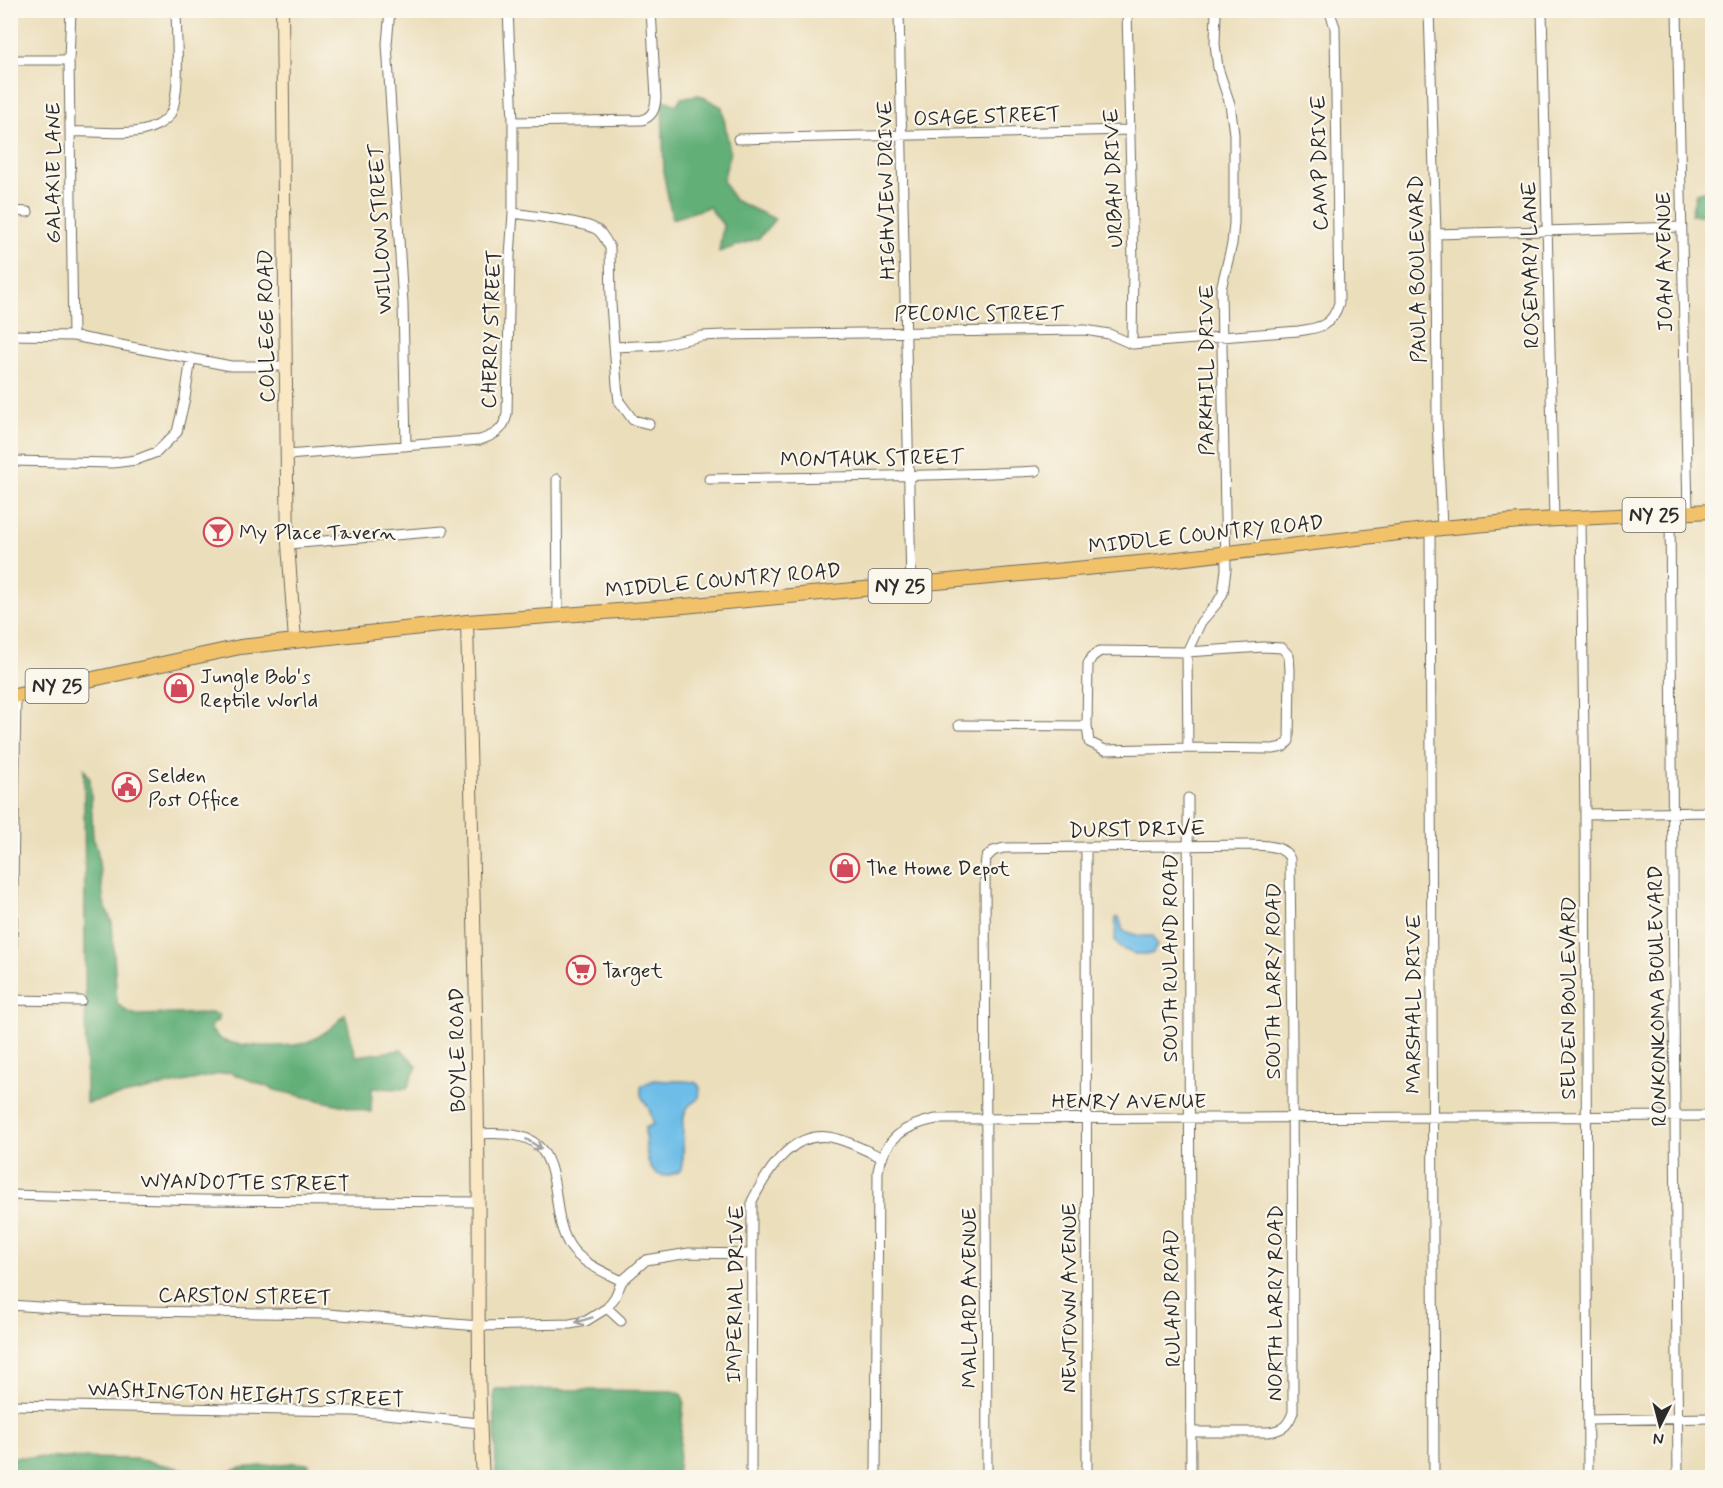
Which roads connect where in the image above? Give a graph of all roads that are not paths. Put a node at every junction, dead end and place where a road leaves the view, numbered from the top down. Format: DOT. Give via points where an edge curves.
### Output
graph roads {
  1 [pos="71,10"];
  2 [pos="176,10"];
  3 [pos="282,10"];
  4 [pos="390,10"];
  5 [pos="508,10"];
  6 [pos="651,10"];
  7 [pos="899,10"];
  8 [pos="1126,10"];
  9 [pos="1216,10"];
  10 [pos="1429,10"];
  11 [pos="1542,10"];
  12 [pos="1677,10"];
  13 [pos="1330,11"];
  14 [pos="10,60"];
  15 [pos="69,60"];
  16 [pos="513,122"];
  17 [pos="1128,130"];
  18 [pos="72,132"];
  19 [pos="903,136"];
  20 [pos="738,139"];
  21 [pos="10,212"];
  22 [pos="28,212"];
  23 [pos="513,213"];
  24 [pos="1681,227"];
  25 [pos="1548,230"];
  26 [pos="1436,234"];
  27 [pos="1336,314"];
  28 [pos="907,331"];
  29 [pos="10,335"];
  30 [pos="73,336"];
  31 [pos="1220,336"];
  32 [pos="1132,344"];
  33 [pos="615,347"];
  34 [pos="191,358"];
  35 [pos="286,366"];
  36 [pos="649,424"];
  37 [pos="406,446"];
  38 [pos="287,455"];
  39 [pos="10,461"];
  40 [pos="1036,471"];
  41 [pos="909,474"];
  42 [pos="557,479"];
  43 [pos="709,479"];
  44 [pos="1713,511"];
  45 [pos="1688,513"];
  46 [pos="1670,514"];
  47 [pos="1581,519"];
  48 [pos="1554,520"];
  49 [pos="1436,529"];
  50 [pos="443,531"];
  51 [pos="288,544"];
  52 [pos="1226,553"];
  53 [pos="911,585"];
  54 [pos="558,615"];
  55 [pos="467,622"];
  56 [pos="294,641"];
  57 [pos="1187,652"];
  58 [pos="13,696"];
  59 [pos="959,725"];
  60 [pos="1087,726"];
  61 [pos="1188,748"];
  62 [pos="1188,798"];
  63 [pos="1673,812"];
  64 [pos="1713,812"];
  65 [pos="1585,814"];
  66 [pos="1188,847"];
  67 [pos="1086,848"];
  68 [pos="1282,849"];
  69 [pos="993,851"];
  70 [pos="11,1000"];
  71 [pos="81,1001"];
  72 [pos="10,1073"];
  73 [pos="1676,1116"];
  74 [pos="1713,1116"];
  75 [pos="1291,1117"];
  76 [pos="1586,1117"];
  77 [pos="1432,1118"];
  78 [pos="987,1119"];
  79 [pos="1086,1119"];
  80 [pos="1188,1119"];
  81 [pos="478,1134"];
  82 [pos="881,1157"];
  83 [pos="10,1195"];
  84 [pos="479,1202"];
  85 [pos="751,1254"];
  86 [pos="622,1281"];
  87 [pos="10,1305"];
  88 [pos="607,1308"];
  89 [pos="621,1321"];
  90 [pos="479,1326"];
  91 [pos="10,1405"];
  92 [pos="1677,1418"];
  93 [pos="1713,1418"];
  94 [pos="1588,1419"];
  95 [pos="480,1424"];
  96 [pos="1192,1432"];
  97 [pos="483,1478"];
  98 [pos="751,1478"];
  99 [pos="876,1478"];
  100 [pos="987,1478"];
  101 [pos="1088,1478"];
  102 [pos="1191,1478"];
  103 [pos="1434,1478"];
  104 [pos="1588,1478"];
  105 [pos="1678,1478"];
  1 -- 15 [label="street, GALAXIE LANE"];
  2 -- 18 [label="street" via="176,102 170,115 142,130"];
  3 -- 35 [label="street, COLLEGE ROAD"];
  4 -- 37 [label="street, WILLOW STREET" via="387,44 403,304"];
  5 -- 16 [label="street, CHERRY STREET"];
  6 -- 16 [label="street" via="656,98 648,118"];
  7 -- 19 [label="street, HIGHVIEW DRIVE"];
  8 -- 17 [label="street, URBAN DRIVE"];
  9 -- 31 [label="street, PARKHILL DRIVE" via="1218,68 1230,104 1234,134 1234,223 1221,289"];
  10 -- 26 [label="street, PAULA BOULEVARD"];
  11 -- 25 [label="street, ROSEMARY LANE"];
  12 -- 24 [label="street, JOAN AVENUE"];
  13 -- 27 [label="street, CAMP DRIVE" via="1335,27 1339,303"];
  14 -- 15 [label="street"];
  15 -- 18 [label="street, GALAXIE LANE"];
  16 -- 23 [label="street, CHERRY STREET"];
  17 -- 19 [label="street, OSAGE STREET"];
  17 -- 32 [label="street, URBAN DRIVE"];
  18 -- 30 [label="street, GALAXIE LANE"];
  19 -- 20 [label="street, OSAGE STREET"];
  19 -- 28 [label="street, HIGHVIEW DRIVE"];
  21 -- 22 [label="street"];
  23 -- 33 [label="street" via="586,226 598,230 605,238 610,248"];
  23 -- 37 [label="street, CHERRY STREET" via="506,421 500,431 480,440"];
  24 -- 25 [label="street"];
  24 -- 45 [label="street, JOAN AVENUE"];
  25 -- 26 [label="street"];
  25 -- 48 [label="street, ROSEMARY LANE"];
  26 -- 49 [label="street, PAULA BOULEVARD"];
  27 -- 31 [label="street, PECONIC STREET" via="1317,328"];
  28 -- 32 [label="street, PECONIC STREET" via="1085,330 1109,334"];
  28 -- 33 [label="street, PECONIC STREET" via="702,336 662,345"];
  28 -- 41 [label="street, HIGHVIEW DRIVE"];
  29 -- 30 [label="street"];
  30 -- 34 [label="street"];
  31 -- 32 [label="street, PECONIC STREET"];
  31 -- 52 [label="street, PARKHILL DRIVE"];
  33 -- 36 [label="street" via="619,401 633,420"];
  34 -- 35 [label="street" via="231,366"];
  34 -- 39 [label="street" via="177,432 157,452 113,463"];
  35 -- 38 [label="street, COLLEGE ROAD"];
  37 -- 38 [label="street, CHERRY STREET"];
  38 -- 51 [label="street, COLLEGE ROAD"];
  40 -- 41 [label="street, MONTAUK STREET"];
  41 -- 43 [label="street, MONTAUK STREET"];
  41 -- 53 [label="street, HIGHVIEW DRIVE"];
  42 -- 54 [label="street"];
  44 -- 45 [label="main road, NY 25"];
  45 -- 46 [label="main road, NY 25"];
  46 -- 47 [label="main road, NY 25"];
  46 -- 63 [label="street, RONKONKOMA BOULEVARD"];
  47 -- 48 [label="main road, NY 25"];
  47 -- 65 [label="street, SELDEN BOULEVARD"];
  48 -- 49 [label="main road, NY 25"];
  49 -- 52 [label="main road, MIDDLE COUNTRY ROAD / NY 25"];
  49 -- 77 [label="street, MARSHALL DRIVE"];
  50 -- 51 [label="street"];
  51 -- 56 [label="street, COLLEGE ROAD"];
  52 -- 53 [label="main road, MIDDLE COUNTRY ROAD / NY 25"];
  52 -- 57 [label="street, PARKHILL DRIVE" via="1223,593 1201,622"];
  53 -- 54 [label="main road, MIDDLE COUNTRY ROAD / NY 25"];
  54 -- 55 [label="main road, MIDDLE COUNTRY ROAD / NY 25"];
  55 -- 56 [label="main road, MIDDLE COUNTRY ROAD / NY 25"];
  55 -- 81 [label="street, BOYLE ROAD"];
  56 -- 58 [label="main road, MIDDLE COUNTRY ROAD / NY 25" via="237,647"];
  57 -- 60 [label="street" via="1100,651 1088,664"];
  57 -- 61 [label="street"];
  57 -- 61 [label="street" via="1282,648 1289,656 1290,670 1290,741 1283,747"];
  58 -- 70 [label="street"];
  59 -- 60 [label="street"];
  60 -- 61 [label="street" via="1089,742 1105,750"];
  62 -- 66 [label="street, SOUTH RULAND ROAD"];
  63 -- 64 [label="street"];
  63 -- 65 [label="street"];
  63 -- 73 [label="street, RONKONKOMA BOULEVARD"];
  65 -- 76 [label="street, SELDEN BOULEVARD"];
  66 -- 67 [label="street, DURST DRIVE"];
  66 -- 68 [label="street, DURST DRIVE" via="1249,845"];
  66 -- 80 [label="street, SOUTH RULAND ROAD"];
  67 -- 69 [label="street, DURST DRIVE"];
  67 -- 79 [label="street, NEWTOWN AVENUE"];
  68 -- 75 [label="street, SOUTH LARRY ROAD" via="1287,852 1291,868"];
  69 -- 78 [label="street, MALLARD AVENUE" via="986,858 985,869"];
  70 -- 71 [label="street"];
  70 -- 72 [label="street"];
  73 -- 74 [label="street, HENRY AVENUE"];
  73 -- 76 [label="street, HENRY AVENUE"];
  73 -- 92 [label="street, RONKONKOMA BOULEVARD"];
  75 -- 77 [label="street, HENRY AVENUE"];
  75 -- 80 [label="street, HENRY AVENUE"];
  75 -- 96 [label="street, NORTH LARRY ROAD" via="1293,1412 1289,1425 1268,1432"];
  76 -- 77 [label="street, HENRY AVENUE"];
  76 -- 94 [label="street, SELDEN BOULEVARD"];
  77 -- 103 [label="street, MARSHALL DRIVE"];
  78 -- 79 [label="street, HENRY AVENUE"];
  78 -- 82 [label="street, HENRY AVENUE" via="919,1123 894,1138"];
  78 -- 100 [label="street, MALLARD AVENUE"];
  79 -- 80 [label="street, HENRY AVENUE"];
  79 -- 101 [label="street, NEWTOWN AVENUE"];
  80 -- 96 [label="street, RULAND ROAD"];
  81 -- 84 [label="street, BOYLE ROAD"];
  81 -- 86 [label="street, one-way" via="510,1134 542,1149 550,1161 564,1236 571,1248 597,1269"];
  82 -- 85 [label="street, IMPERIAL DRIVE" via="837,1138 820,1136 795,1143 760,1185 752,1201"];
  82 -- 99 [label="street"];
  83 -- 84 [label="street, WYANDOTTE STREET"];
  84 -- 90 [label="street, BOYLE ROAD"];
  85 -- 86 [label="street" via="657,1256 637,1266"];
  85 -- 98 [label="street, IMPERIAL DRIVE"];
  86 -- 88 [label="street"];
  87 -- 90 [label="street, CARSTON STREET" via="328,1314"];
  88 -- 89 [label="street"];
  88 -- 90 [label="street, CARSTON STREET, one-way" via="586,1321 570,1324"];
  90 -- 95 [label="street, BOYLE ROAD"];
  91 -- 95 [label="street, WASHINGTON HEIGHTS STREET" via="354,1411"];
  92 -- 93 [label="street"];
  92 -- 94 [label="street"];
  92 -- 105 [label="street, RONKONKOMA BOULEVARD"];
  94 -- 104 [label="street, SELDEN BOULEVARD"];
  95 -- 97 [label="street, BOYLE ROAD"];
  96 -- 102 [label="street, RULAND ROAD"];
}
